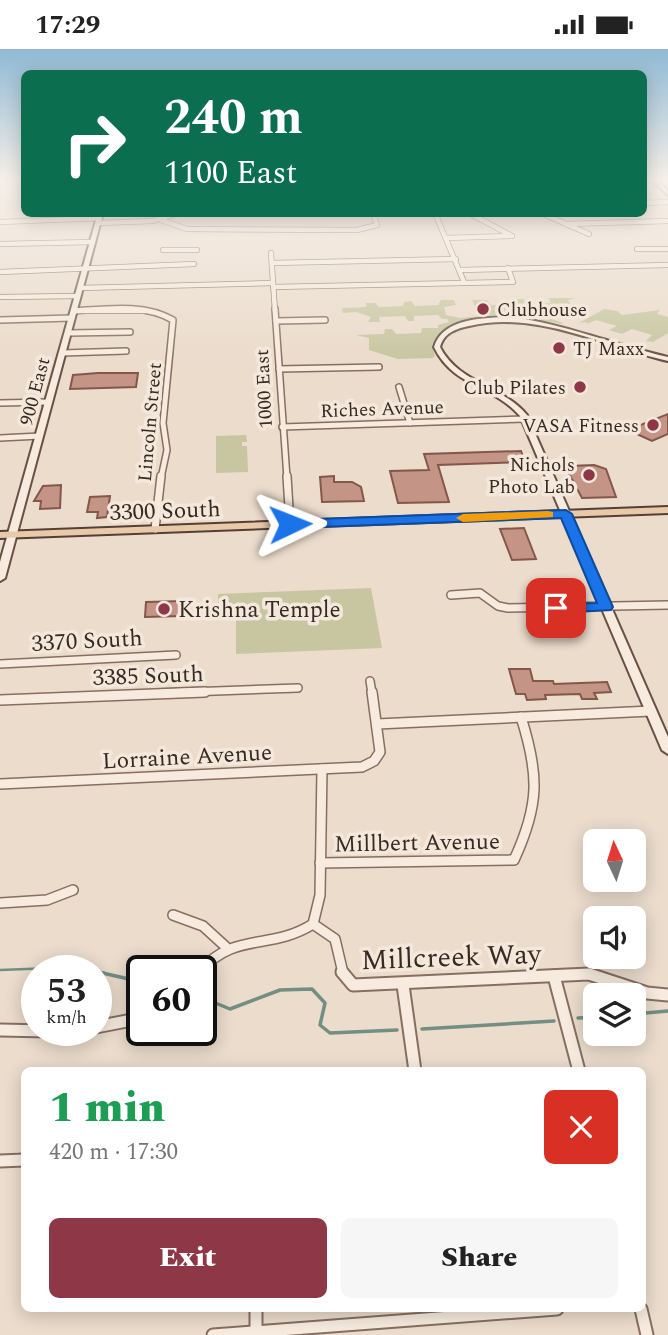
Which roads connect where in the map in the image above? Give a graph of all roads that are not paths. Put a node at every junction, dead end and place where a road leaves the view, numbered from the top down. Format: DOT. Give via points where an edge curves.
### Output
graph roads {
  1 [pos="447,241"];
  2 [pos="93,242"];
  3 [pos="0,244"];
  4 [pos="668,249"];
  5 [pos="163,250"];
  6 [pos="197,250"];
  7 [pos="172,252"];
  8 [pos="271,253"];
  9 [pos="456,259"];
  10 [pos="272,263"];
  11 [pos="194,264"];
  12 [pos="171,265"];
  13 [pos="651,265"];
  14 [pos="668,265"];
  15 [pos="508,268"];
  16 [pos="85,269"];
  17 [pos="461,270"];
  18 [pos="0,272"];
  19 [pos="464,282"];
  20 [pos="273,285"];
  21 [pos="80,288"];
  22 [pos="78,296"];
  23 [pos="0,297"];
  24 [pos="73,315"];
  25 [pos="0,320"];
  26 [pos="325,320"];
  27 [pos="276,321"];
  28 [pos="130,332"];
  29 [pos="68,333"];
  30 [pos="125,351"];
  31 [pos="62,353"];
  32 [pos="668,359"];
  33 [pos="379,367"];
  34 [pos="279,369"];
  35 [pos="399,387"];
  36 [pos="49,402"];
  37 [pos="0,403"];
  38 [pos="525,419"];
  39 [pos="410,423"];
  40 [pos="282,428"];
  41 [pos="40,436"];
  42 [pos="0,438"];
  43 [pos="668,510"];
  44 [pos="566,514"];
  45 [pos="290,524"];
  46 [pos="155,530"];
  47 [pos="0,535"];
  48 [pos="13,535"];
  49 [pos="0,579"];
  50 [pos="451,595"];
  51 [pos="668,605"];
  52 [pos="606,607"];
  53 [pos="176,655"];
  54 [pos="0,664"];
  55 [pos="370,681"];
  56 [pos="298,688"];
  57 [pos="0,701"];
  58 [pos="651,711"];
  59 [pos="521,717"];
  60 [pos="377,724"];
  61 [pos="668,750"];
  62 [pos="322,769"];
  63 [pos="0,785"];
  64 [pos="320,863"];
  65 [pos="73,890"];
  66 [pos="0,903"];
  67 [pos="173,915"];
  68 [pos="313,924"];
  69 [pos="226,947"];
  70 [pos="213,955"];
  71 [pos="554,975"];
  72 [pos="403,985"];
  73 [pos="668,995"];
  74 [pos="0,1030"];
  75 [pos="21,1030"];
  76 [pos="414,1067"];
  77 [pos="578,1067"];
  78 [pos="21,1160"];
  79 [pos="0,1161"];
  80 [pos="256,1312"];
  81 [pos="474,1312"];
  82 [pos="642,1312"];
  83 [pos="447,1313"];
  84 [pos="256,1332"];
  85 [pos="213,1335"];
  86 [pos="647,1335"];
  1 -- 9 [label="street"];
  2 -- 3 [label="street"];
  2 -- 16 [label="street, 900 East"];
  4 -- 13 [label="street" via="637,249"];
  5 -- 7 [label="street"];
  6 -- 7 [label="street"];
  7 -- 12 [label="street"];
  8 -- 10 [label="street, 1000 East"];
  9 -- 10 [label="street"];
  9 -- 17 [label="street"];
  10 -- 20 [label="street, 1000 East"];
  11 -- 12 [label="street"];
  12 -- 16 [label="street"];
  13 -- 14 [label="street"];
  13 -- 15 [label="street"];
  15 -- 17 [label="street"];
  15 -- 19 [label="street" via="513,282"];
  16 -- 18 [label="street"];
  16 -- 21 [label="street, 900 East"];
  17 -- 19 [label="street"];
  19 -- 20 [label="street"];
  20 -- 21 [label="street"];
  20 -- 27 [label="street, 1000 East"];
  21 -- 22 [label="street, 900 East"];
  22 -- 23 [label="street"];
  22 -- 24 [label="street, 900 East"];
  24 -- 25 [label="street"];
  24 -- 29 [label="street, 900 East"];
  24 -- 46 [label="street, Lincoln Street" via="121,310 172,318 163,423 167,432"];
  26 -- 27 [label="street"];
  27 -- 34 [label="street, 1000 East"];
  28 -- 29 [label="street"];
  29 -- 31 [label="street, 900 East"];
  30 -- 31 [label="street"];
  31 -- 36 [label="street, 900 East"];
  32 -- 38 [label="street" via="529,321 482,321 443,335 437,347 446,363 513,403"];
  33 -- 34 [label="street"];
  34 -- 40 [label="street, 1000 East"];
  35 -- 39 [label="street"];
  36 -- 37 [label="street"];
  36 -- 41 [label="street, 900 East"];
  38 -- 39 [label="street, Riches Avenue"];
  38 -- 44 [label="street"];
  39 -- 40 [label="street, Riches Avenue"];
  40 -- 45 [label="street, 1000 East"];
  41 -- 42 [label="street"];
  41 -- 48 [label="street, 900 East"];
  43 -- 44 [label="main road, 3300 South"];
  44 -- 45 [label="main road, 3300 South"];
  44 -- 52 [label="street"];
  45 -- 46 [label="main road, 3300 South"];
  46 -- 48 [label="main road, 3300 South"];
  47 -- 48 [label="main road, 3300 South"];
  48 -- 49 [label="street, 900 East"];
  50 -- 52 [label="street" via="477,592 505,608"];
  51 -- 52 [label="street"];
  52 -- 58 [label="street"];
  53 -- 54 [label="street, 3370 South"];
  55 -- 60 [label="street"];
  56 -- 57 [label="street, 3385 South"];
  58 -- 59 [label="street"];
  58 -- 61 [label="street"];
  59 -- 60 [label="street"];
  59 -- 64 [label="street, Millbert Avenue" via="535,783 514,860"];
  60 -- 62 [label="street, Lorraine Avenue" via="380,752 374,761 362,767"];
  62 -- 63 [label="street, Lorraine Avenue"];
  62 -- 64 [label="street"];
  64 -- 68 [label="street" via="321,900"];
  65 -- 66 [label="street" via="47,900"];
  67 -- 69 [label="street" via="204,925"];
  68 -- 69 [label="street" via="285,940"];
  68 -- 72 [label="street, Millcreek Way" via="335,939 346,981 353,985"];
  69 -- 70 [label="street"];
  71 -- 72 [label="street, Millcreek Way"];
  71 -- 73 [label="street, Millcreek Way" via="600,975 650,995"];
  71 -- 77 [label="street"];
  72 -- 76 [label="street"];
  74 -- 75 [label="street"];
  78 -- 79 [label="street"];
  80 -- 84 [label="street"];
  81 -- 83 [label="street"];
  82 -- 86 [label="street"];
  83 -- 84 [label="street"];
  84 -- 85 [label="street"];
}
